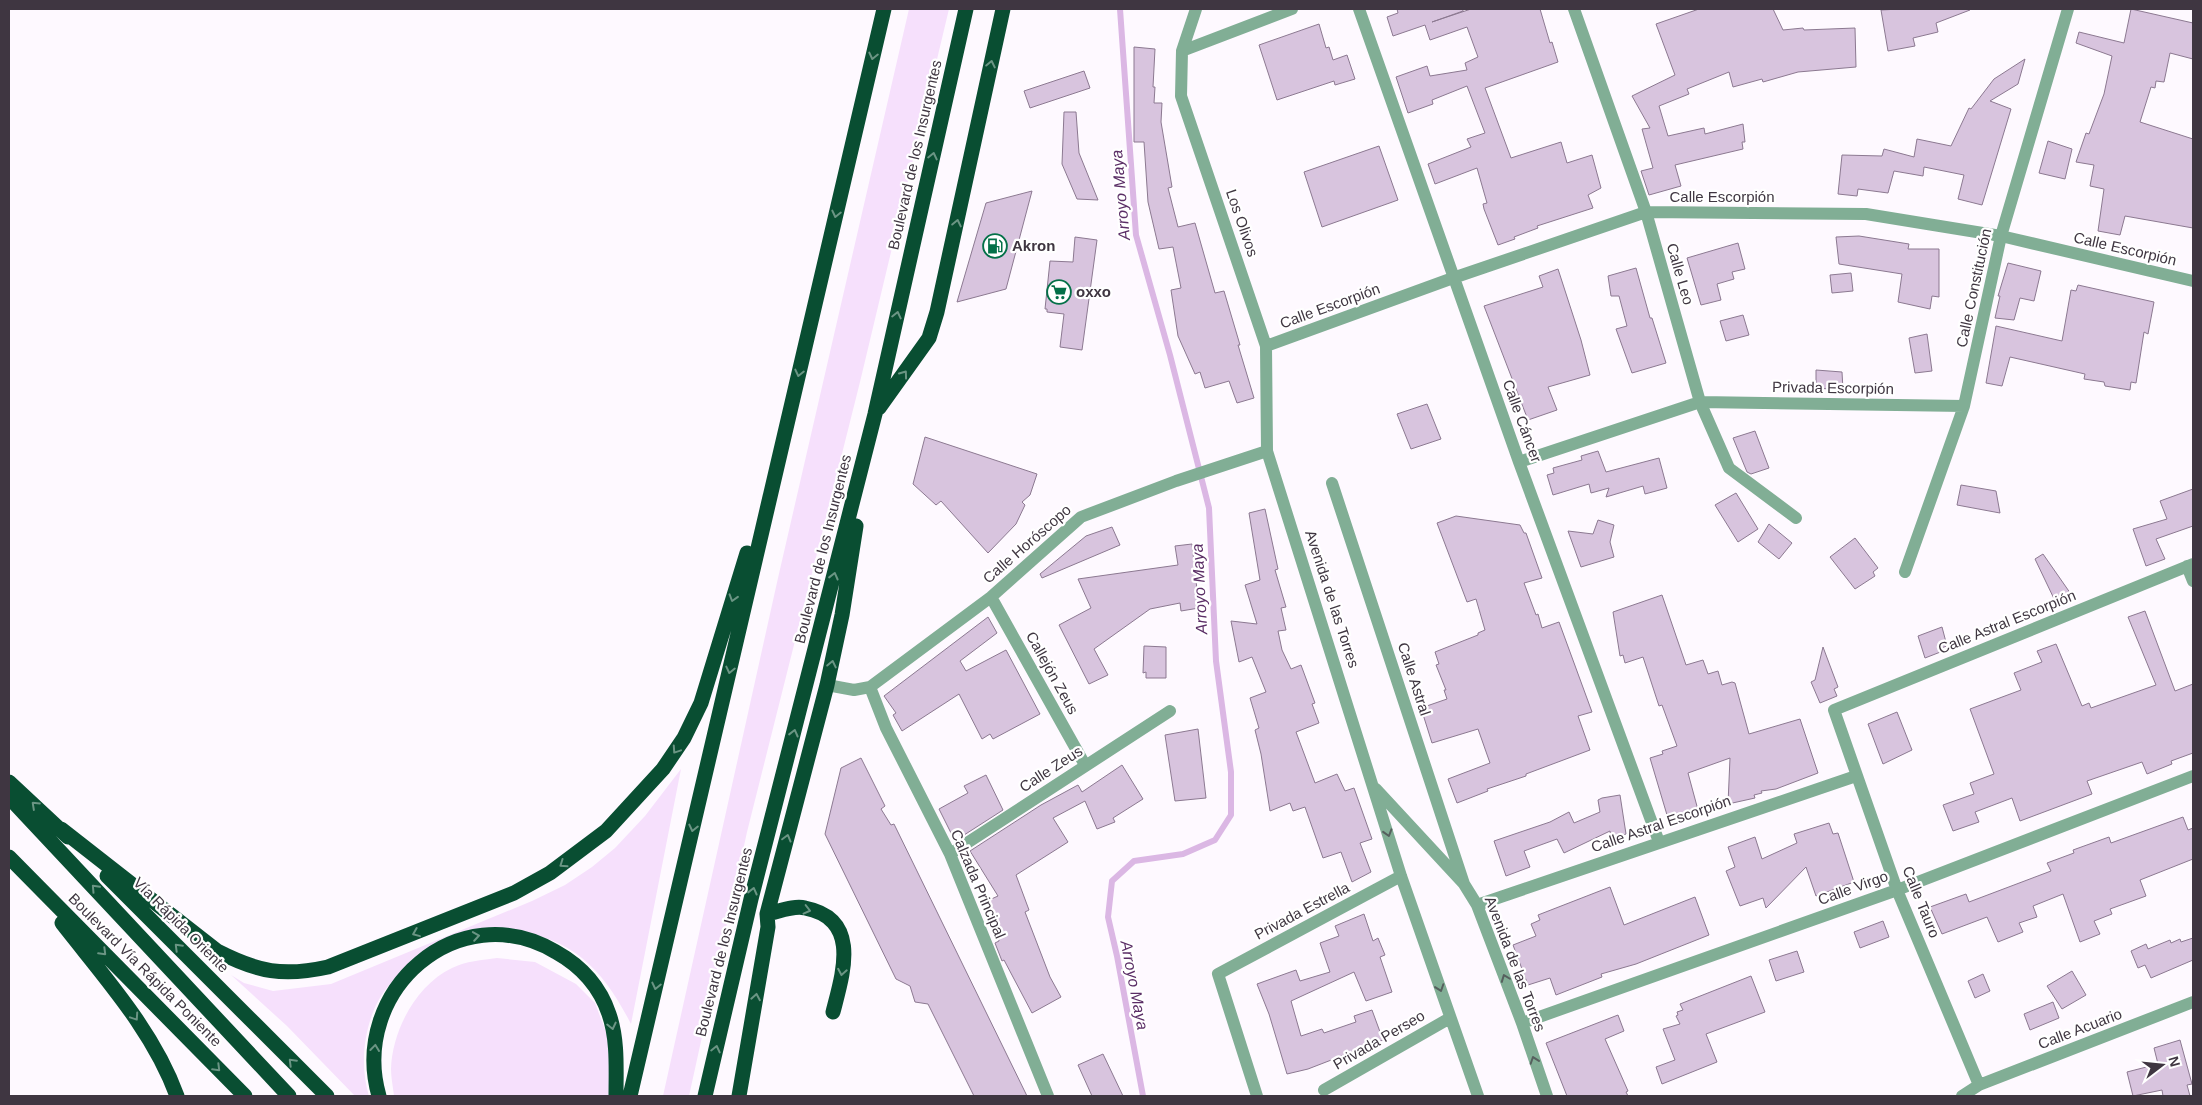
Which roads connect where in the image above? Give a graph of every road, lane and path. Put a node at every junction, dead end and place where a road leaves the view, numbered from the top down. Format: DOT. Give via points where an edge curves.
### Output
graph roads {
  1 [pos="884,9"];
  2 [pos="966,9"];
  3 [pos="1003,9"];
  4 [pos="1196,9"];
  5 [pos="1292,9"];
  6 [pos="1359,9"];
  7 [pos="1574,9"];
  8 [pos="2068,9"];
  9 [pos="1182,51"];
  10 [pos="1646,212"];
  11 [pos="2001,236"];
  12 [pos="1453,278"];
  13 [pos="2193,282"];
  14 [pos="1266,346"];
  15 [pos="1700,402"];
  16 [pos="1964,406"];
  17 [pos="875,414"];
  18 [pos="784,435"];
  19 [pos="868,442"];
  20 [pos="1267,451"];
  21 [pos="1519,462"];
  22 [pos="1332,483"];
  23 [pos="1796,518"];
  24 [pos="2190,565"];
  25 [pos="1905,572"];
  26 [pos="2193,581"];
  27 [pos="991,597"];
  28 [pos="828,685"];
  29 [pos="870,687"];
  30 [pos="1834,710"];
  31 [pos="1170,711"];
  32 [pos="1086,765"];
  33 [pos="1856,776"];
  34 [pos="2193,776"];
  35 [pos="9,782"];
  36 [pos="1374,787"];
  37 [pos="9,797"];
  38 [pos="61,829"];
  39 [pos="1659,842"];
  40 [pos="950,854"];
  41 [pos="14,863"];
  42 [pos="1401,876"];
  43 [pos="1464,884"];
  44 [pos="1897,890"];
  45 [pos="1477,905"];
  46 [pos="767,914"];
  47 [pos="2193,1002"];
  48 [pos="833,1012"];
  49 [pos="1450,1018"];
  50 [pos="1522,1023"];
  51 [pos="1979,1086"];
  52 [pos="1324,1090"];
  53 [pos="177,1096"];
  54 [pos="245,1096"];
  55 [pos="289,1096"];
  56 [pos="327,1096"];
  57 [pos="379,1096"];
  58 [pos="616,1096"];
  59 [pos="630,1096"];
  60 [pos="705,1096"];
  61 [pos="739,1096"];
  62 [pos="1048,1096"];
  63 [pos="1257,1096"];
  64 [pos="1478,1096"];
  65 [pos="1547,1096"];
  66 [pos="1962,1096"];
  1 -- 18 [label="highway, one-way"];
  17 -- 2 [label="highway, Boulevard de los Insurgentes, one-way"];
  17 -- 3 [label="highway, one-way" via="932,330"];
  4 -- 9 [label="street, Los Olivos"];
  5 -- 9 [label="street"];
  6 -- 12 [label="street, Calle Cáncer"];
  7 -- 10 [label="street, Calle Leo"];
  8 -- 11 [label="street, Calle Constitución"];
  9 -- 14 [label="street, Los Olivos" via="1181,96"];
  10 -- 11 [label="street, Calle Escorpión" via="1866,214"];
  10 -- 12 [label="street, Calle Escorpión"];
  10 -- 15 [label="street, Calle Leo"];
  11 -- 13 [label="street, Calle Escorpión"];
  11 -- 16 [label="street, Calle Constitución"];
  12 -- 14 [label="street, Calle Escorpión"];
  12 -- 21 [label="street, Calle Cáncer"];
  14 -- 20 [label="street, Los Olivos"];
  15 -- 16 [label="street, Privada Escorpión"];
  15 -- 21 [label="street"];
  15 -- 23 [label="street, Calle Leo" via="1729,468"];
  16 -- 25 [label="street, Calle Constitución"];
  17 -- 19 [label="highway, Boulevard de los Insurgentes"];
  18 -- 38 [label="highway, one-way" via="701,702 684,738 663,769 606,831 532,884 328,967 306,972 273,972 217,951"];
  18 -- 59 [label="highway, one-way"];
  28 -- 19 [label="highway, one-way"];
  60 -- 19 [label="highway, Boulevard de los Insurgentes, one-way" via="751,899"];
  20 -- 27 [label="street, Calle Horóscopo" via="1081,517"];
  20 -- 36 [label="street, Avenida de las Torres"];
  21 -- 39 [label="street, Calle Cáncer"];
  22 -- 43 [label="street, Calle Astral"];
  24 -- 26 [label="street"];
  24 -- 30 [label="street, Calle Astral Escorpión"];
  27 -- 29 [label="street, Calle Horóscopo"];
  27 -- 32 [label="street, Callejón Zeus"];
  28 -- 29 [label="street" via="854,690"];
  46 -- 28 [label="highway, one-way"];
  29 -- 40 [label="street, Calzada Principal" via="886,728"];
  30 -- 33 [label="street, Calle Tauro"];
  31 -- 32 [label="street, Calle Zeus"];
  32 -- 40 [label="street, Calle Zeus"];
  33 -- 39 [label="street, Calle Astral Escorpión"];
  33 -- 44 [label="street, Calle Tauro"];
  34 -- 44 [label="street, Calle Virgo"];
  38 -- 35 [label="highway, Vía Rápida Oriente, one-way"];
  36 -- 42 [label="street, Avenida de las Torres, one-way"];
  36 -- 43 [label="street, Avenida de las Torres"];
  55 -- 37 [label="highway, one-way"];
  56 -- 38 [label="highway, Vía Rápida Oriente, one-way"];
  39 -- 45 [label="street, Calle Astral Escorpión"];
  40 -- 62 [label="street, Calzada Principal"];
  41 -- 53 [label="highway, one-way" via="136,1018"];
  41 -- 54 [label="highway, Boulevard Vía Rápida Poniente, one-way"];
  42 -- 49 [label="street, Avenida de las Torres, one-way"];
  42 -- 63 [label="street, Privada Estrella" via="1218,974"];
  43 -- 45 [label="street, Avenida de las Torres"];
  44 -- 50 [label="street, Calle Virgo"];
  44 -- 51 [label="street, Calle Tauro"];
  50 -- 45 [label="street, Avenida de las Torres, one-way"];
  46 -- 48 [label="highway, one-way" via="803,907 824,915 841,932 845,950 843,972"];
  61 -- 46 [label="highway, one-way" via="768,927"];
  47 -- 51 [label="street, Calle Acuario"];
  49 -- 52 [label="street, Privada Perseo"];
  49 -- 64 [label="street, Avenida de las Torres"];
  65 -- 50 [label="street, Avenida de las Torres, one-way"];
  51 -- 66 [label="street"];
  57 -- 58 [label="highway, one-way" via="374,1048 386,1006 402,980 442,947 468,937 496,934 548,946 573,962 596,987 614,1031"];
}
